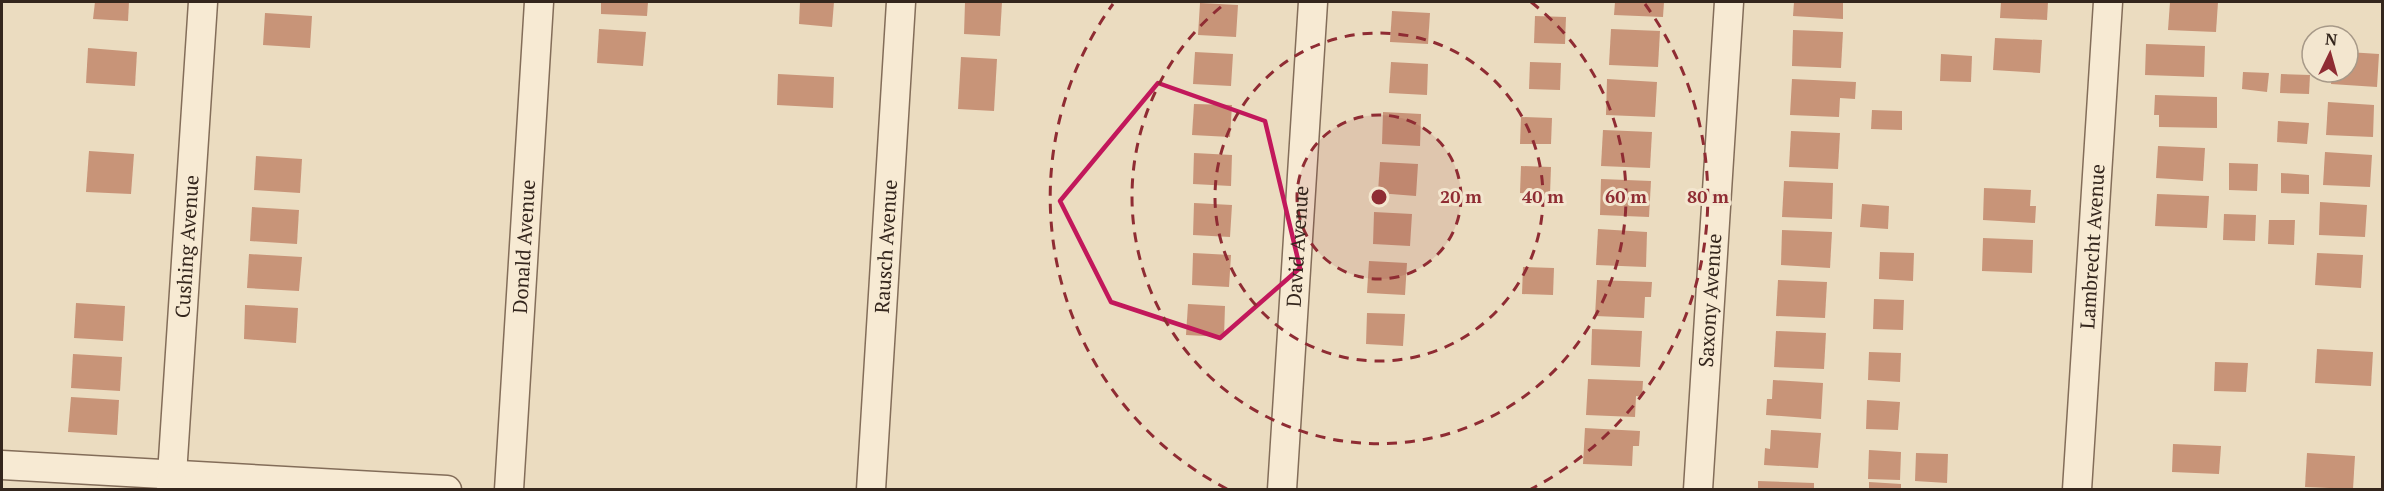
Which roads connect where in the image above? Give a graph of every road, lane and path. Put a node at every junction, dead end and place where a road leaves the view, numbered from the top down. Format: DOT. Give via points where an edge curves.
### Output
graph roads {
  1 [pos="203,2"];
  2 [pos="539,2"];
  3 [pos="901,2"];
  4 [pos="1313,2"];
  5 [pos="1729,2"];
  6 [pos="2108,2"];
  7 [pos="2,465"];
  8 [pos="172,482"];
  9 [pos="447,489"];
  10 [pos="509,489"];
  11 [pos="871,489"];
  12 [pos="1282,489"];
  13 [pos="1698,489"];
  14 [pos="2077,489"];
  1 -- 8 [label="street, Cushing Avenue"];
  2 -- 10 [label="street, Donald Avenue"];
  3 -- 11 [label="street, Rausch Avenue"];
  4 -- 12 [label="street, David Avenue"];
  5 -- 13 [label="street, Saxony Avenue"];
  6 -- 14 [label="street, Lambrecht Avenue"];
  7 -- 8 [label="street"];
  8 -- 9 [label="street"];
}
